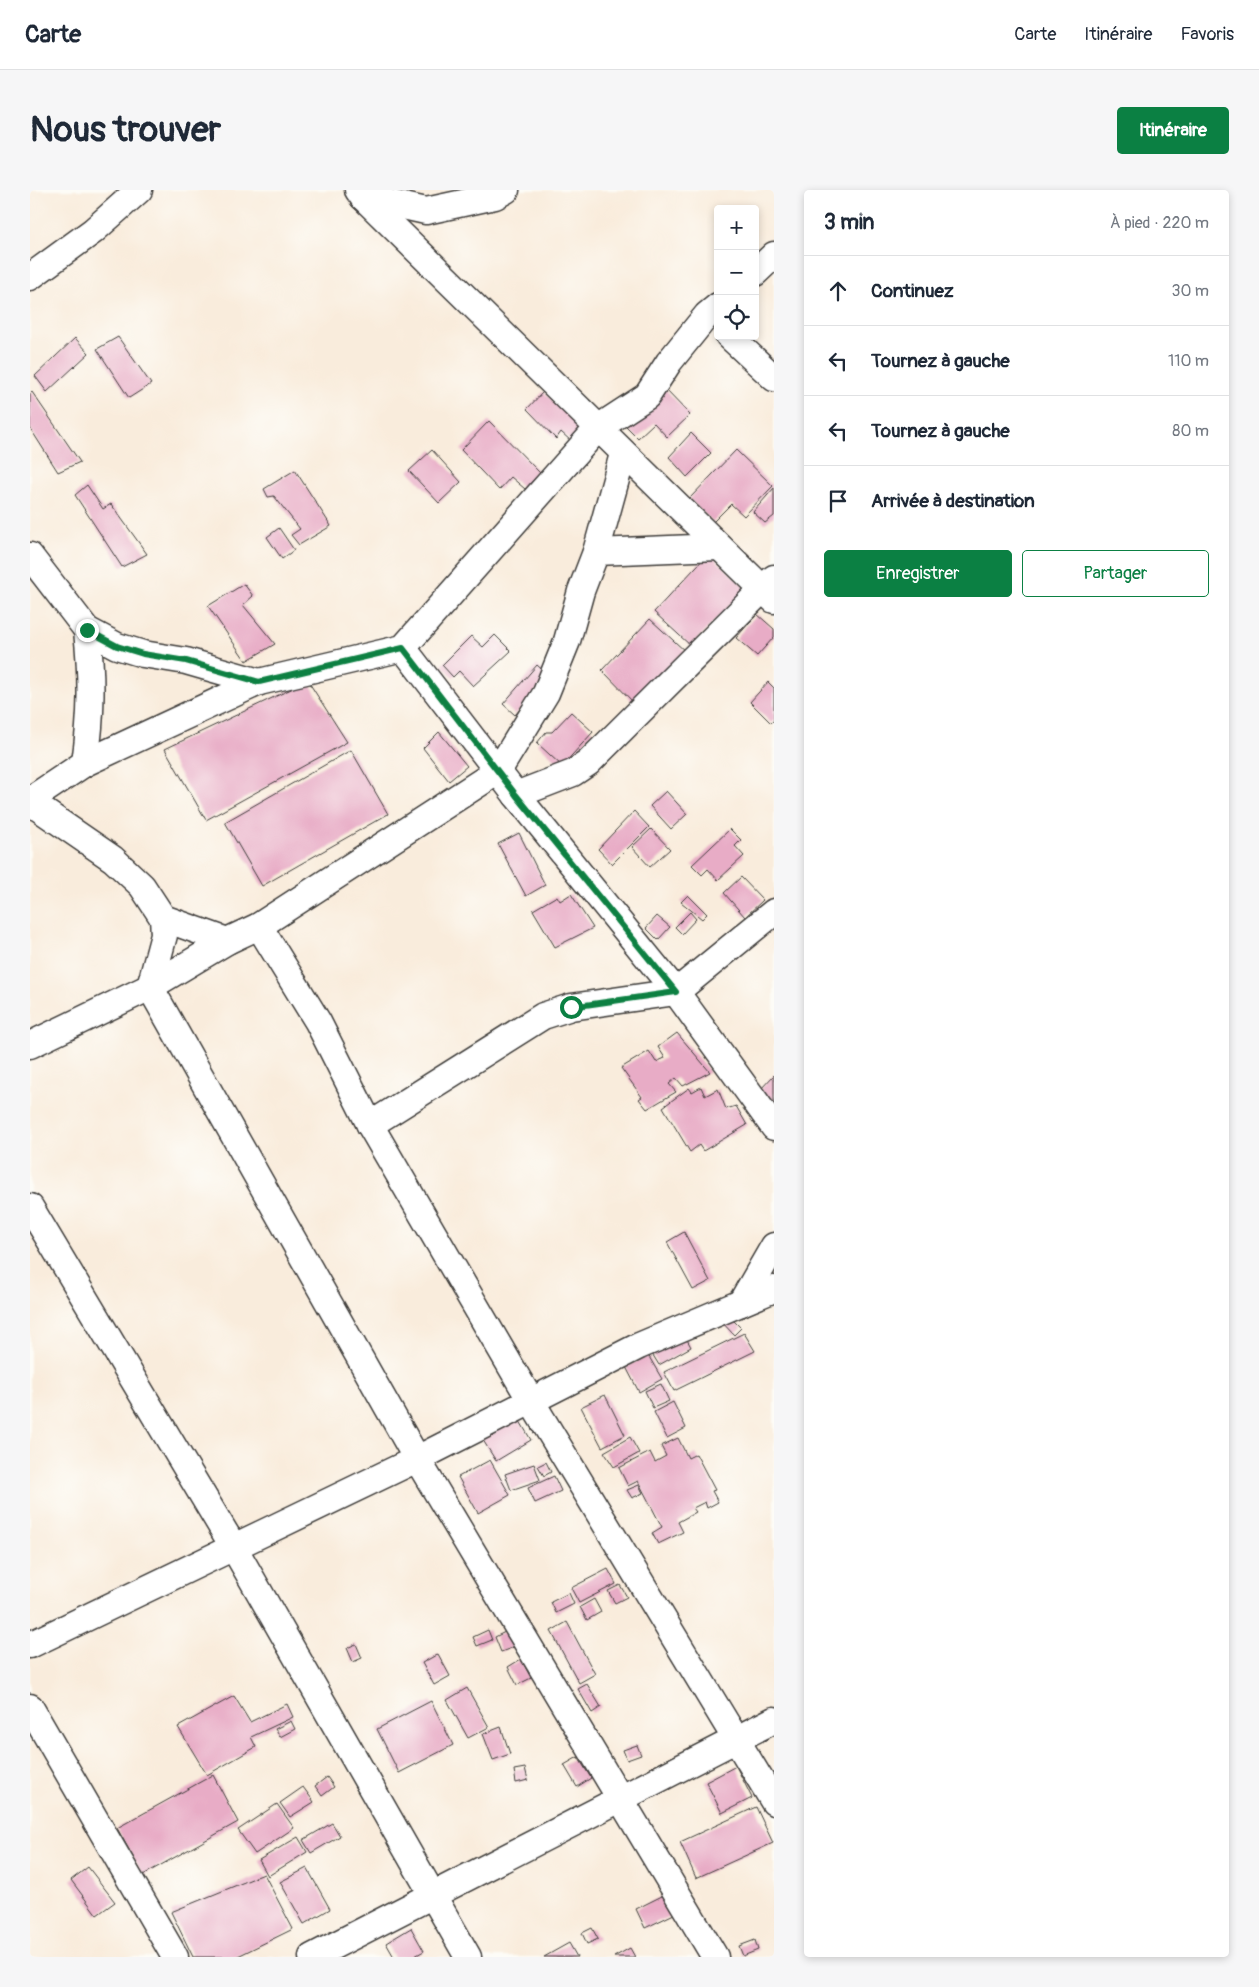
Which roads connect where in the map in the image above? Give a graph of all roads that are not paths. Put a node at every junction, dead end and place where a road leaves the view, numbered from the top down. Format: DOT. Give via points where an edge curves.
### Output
graph roads {
  1 [pos="139,190"];
  2 [pos="506,190"];
  3 [pos="360,194"];
  4 [pos="774,255"];
  5 [pos="759,269"];
  6 [pos="30,277"];
  7 [pos="714,316"];
  8 [pos="733,340"];
  9 [pos="774,378"];
  10 [pos="598,428"];
  11 [pos="623,454"];
  12 [pos="719,547"];
  13 [pos="596,552"];
  14 [pos="30,556"];
  15 [pos="770,589"];
  16 [pos="87,630"];
  17 [pos="403,648"];
  18 [pos="259,682"];
  19 [pos="85,762"];
  20 [pos="498,771"];
  21 [pos="516,795"];
  22 [pos="30,801"];
  23 [pos="774,912"];
  24 [pos="163,918"];
  25 [pos="259,926"];
  26 [pos="226,941"];
  27 [pos="150,987"];
  28 [pos="676,992"];
  29 [pos="30,1045"];
  30 [pos="370,1125"];
  31 [pos="774,1127"];
  32 [pos="30,1207"];
  33 [pos="774,1246"];
  34 [pos="774,1289"];
  35 [pos="741,1303"];
  36 [pos="531,1401"];
  37 [pos="417,1458"];
  38 [pos="233,1546"];
  39 [pos="30,1645"];
  40 [pos="30,1707"];
  41 [pos="774,1720"];
  42 [pos="737,1741"];
  43 [pos="621,1800"];
  44 [pos="774,1802"];
  45 [pos="432,1896"];
  46 [pos="175,1957"];
  47 [pos="312,1957"];
  48 [pos="468,1957"];
  49 [pos="715,1957"];
  1 -- 6 [label="street" via="93,231"];
  2 -- 3 [label="street" via="496,196 426,211"];
  3 -- 10 [label="street"];
  4 -- 5 [label="street"];
  7 -- 10 [label="street" via="669,362 647,396"];
  8 -- 9 [label="street"];
  10 -- 11 [label="street"];
  10 -- 17 [label="street"];
  11 -- 12 [label="street"];
  11 -- 13 [label="street"];
  12 -- 13 [label="street"];
  12 -- 15 [label="street"];
  13 -- 20 [label="street" via="580,591 567,641 546,692"];
  14 -- 16 [label="street"];
  15 -- 21 [label="street" via="588,763 573,773"];
  16 -- 18 [label="street" via="117,646 143,654 186,661"];
  16 -- 19 [label="street" via="92,684"];
  17 -- 18 [label="street"];
  17 -- 20 [label="street"];
  18 -- 19 [label="street"];
  19 -- 22 [label="street"];
  20 -- 21 [label="street"];
  20 -- 25 [label="street"];
  21 -- 28 [label="street"];
  22 -- 24 [label="street" via="113,859 142,886"];
  23 -- 28 [label="street"];
  24 -- 26 [label="street"];
  24 -- 27 [label="street" via="164,935"];
  25 -- 26 [label="street"];
  25 -- 30 [label="street" via="318,1022"];
  26 -- 27 [label="street"];
  27 -- 29 [label="street"];
  27 -- 37 [label="street"];
  28 -- 30 [label="street" via="571,1007 543,1016"];
  28 -- 31 [label="street"];
  30 -- 36 [label="street"];
  32 -- 38 [label="street"];
  33 -- 35 [label="street"];
  34 -- 35 [label="street"];
  35 -- 36 [label="street" via="639,1346"];
  36 -- 37 [label="street"];
  36 -- 42 [label="street"];
  37 -- 38 [label="street"];
  37 -- 43 [label="street"];
  38 -- 39 [label="street"];
  38 -- 45 [label="street"];
  40 -- 46 [label="street"];
  41 -- 42 [label="street"];
  42 -- 43 [label="street"];
  42 -- 44 [label="street"];
  43 -- 45 [label="street"];
  43 -- 49 [label="street"];
  45 -- 47 [label="street"];
  45 -- 48 [label="street"];
}
